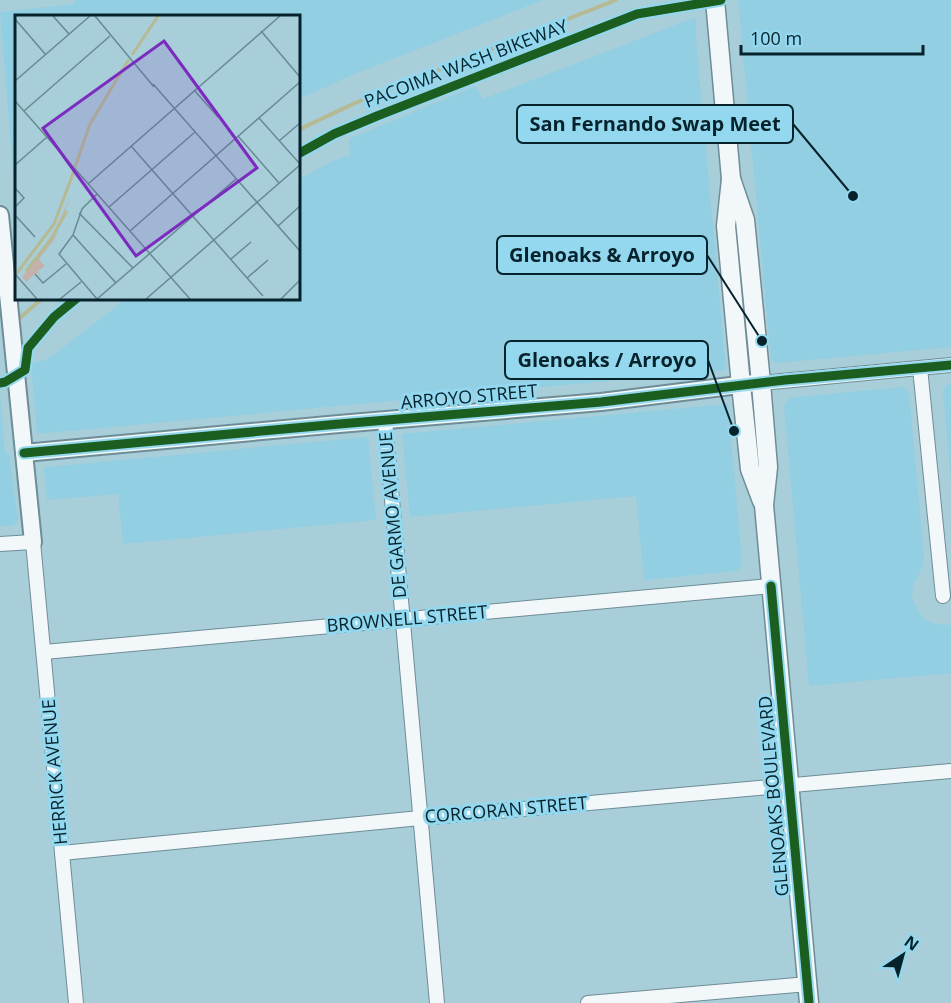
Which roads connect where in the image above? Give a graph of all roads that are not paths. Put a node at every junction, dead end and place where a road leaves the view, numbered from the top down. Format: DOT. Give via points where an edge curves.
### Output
graph roads {
  1 [pos="715,0"];
  2 [pos="731,179"];
  3 [pos="0,215"];
  4 [pos="951,365"];
  5 [pos="920,368"];
  6 [pos="761,383"];
  7 [pos="741,385"];
  8 [pos="385,421"];
  9 [pos="24,453"];
  10 [pos="764,506"];
  11 [pos="33,542"];
  12 [pos="0,544"];
  13 [pos="771,586"];
  14 [pos="943,596"];
  15 [pos="402,620"];
  16 [pos="44,652"];
  17 [pos="951,771"];
  18 [pos="789,786"];
  19 [pos="420,818"];
  20 [pos="62,853"];
  21 [pos="808,984"];
  22 [pos="76,1003"];
  23 [pos="437,1003"];
  24 [pos="588,1003"];
  25 [pos="809,1003"];
  1 -- 2 [label="main road, GLENOAKS BOULEVARD"];
  2 -- 6 [label="main road, GLENOAKS BOULEVARD" via="745,220"];
  2 -- 7 [label="main road, GLENOAKS BOULEVARD" via="726,226"];
  3 -- 9 [label="street"];
  4 -- 5 [label="street, ARROYO STREET"];
  5 -- 6 [label="street, ARROYO STREET"];
  5 -- 14 [label="street"];
  6 -- 7 [label="street, ARROYO STREET"];
  6 -- 10 [label="main road, GLENOAKS BOULEVARD" via="768,467"];
  7 -- 8 [label="street, ARROYO STREET"];
  7 -- 10 [label="main road, GLENOAKS BOULEVARD" via="750,469"];
  8 -- 9 [label="street, ARROYO STREET"];
  8 -- 15 [label="street, DE GARMO AVENUE"];
  9 -- 11 [label="street"];
  10 -- 13 [label="main road, GLENOAKS BOULEVARD"];
  11 -- 12 [label="street"];
  11 -- 16 [label="street, HERRICK AVENUE"];
  13 -- 15 [label="street, BROWNELL STREET"];
  13 -- 18 [label="main road, GLENOAKS BOULEVARD"];
  15 -- 16 [label="street, BROWNELL STREET"];
  15 -- 19 [label="street, DE GARMO AVENUE"];
  16 -- 20 [label="street, HERRICK AVENUE"];
  17 -- 18 [label="street, CORCORAN STREET"];
  18 -- 19 [label="street, CORCORAN STREET"];
  18 -- 21 [label="main road, GLENOAKS BOULEVARD"];
  19 -- 20 [label="street, CORCORAN STREET"];
  19 -- 23 [label="street, DE GARMO AVENUE"];
  20 -- 22 [label="street, HERRICK AVENUE"];
  21 -- 24 [label="street"];
  21 -- 25 [label="main road, GLENOAKS BOULEVARD"];
}
